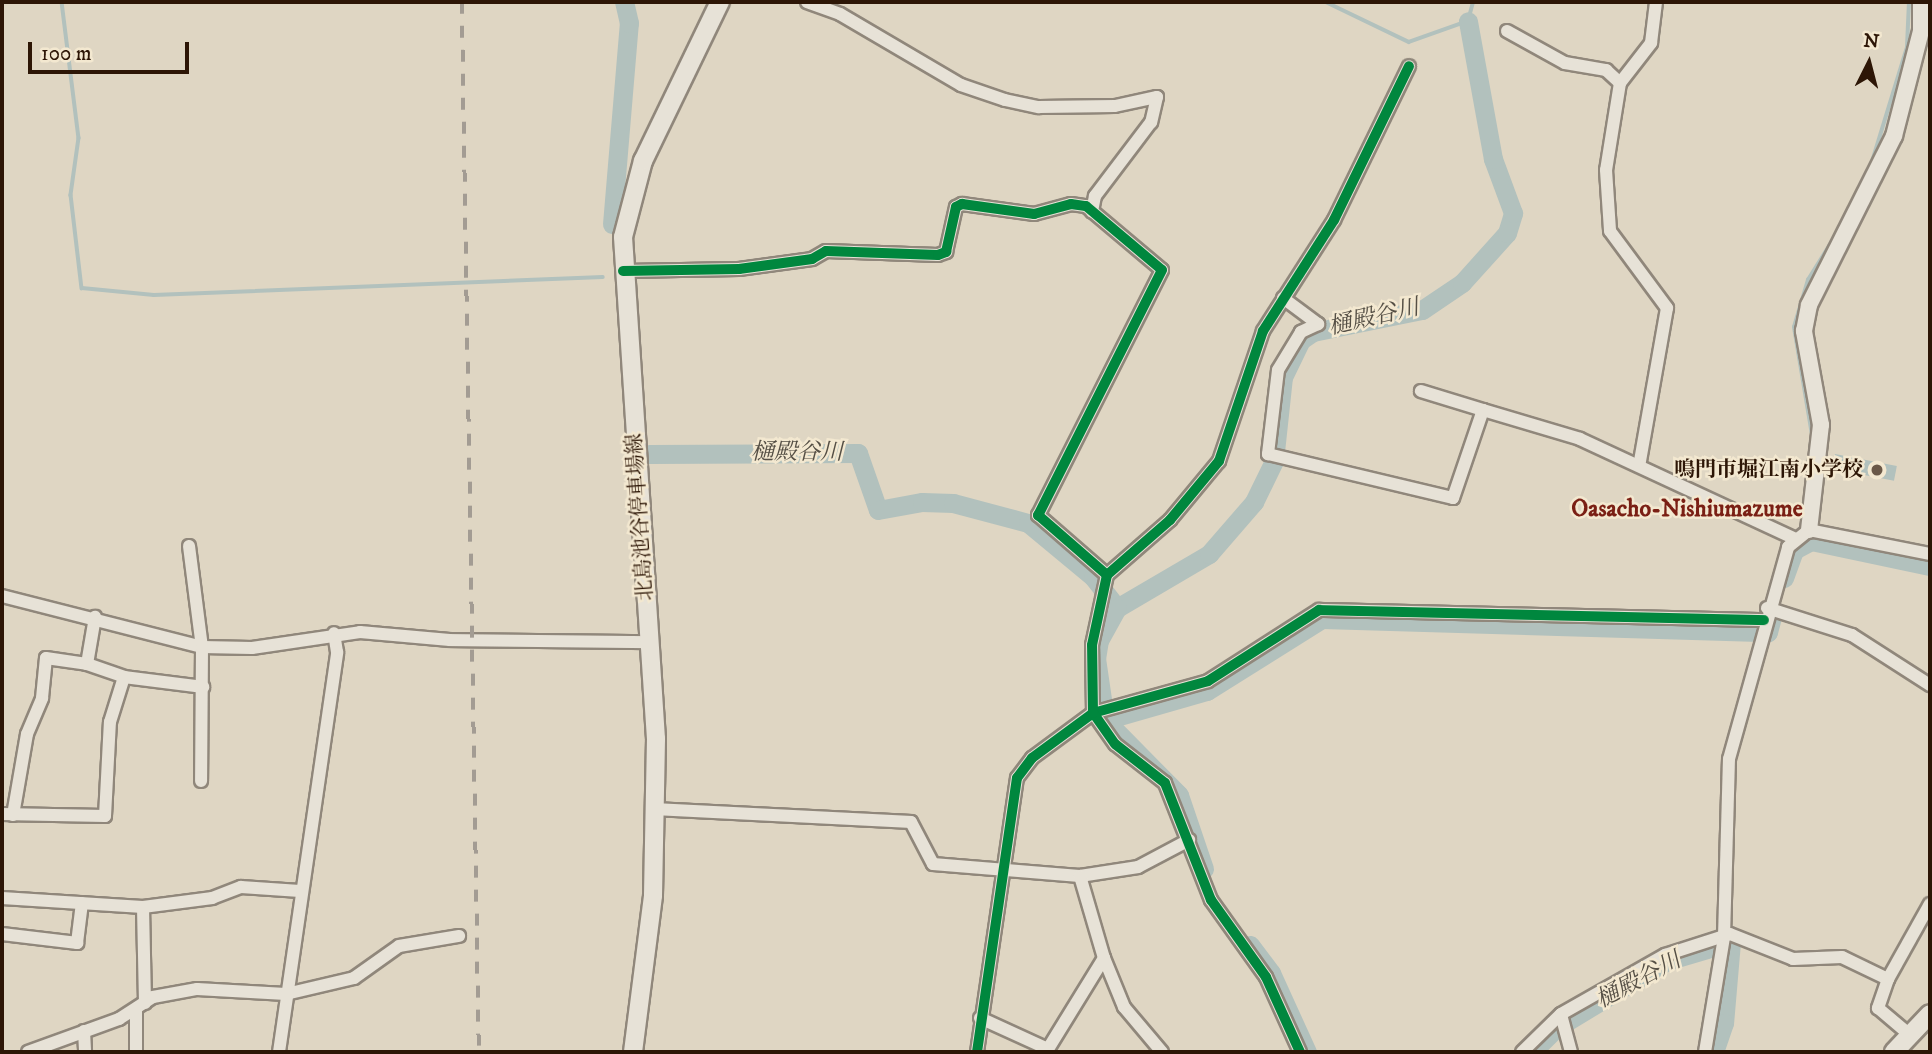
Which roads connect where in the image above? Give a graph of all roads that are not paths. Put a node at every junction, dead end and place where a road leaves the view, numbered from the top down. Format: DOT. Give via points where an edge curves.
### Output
graph roads {
  1 [pos="720,2"];
  2 [pos="807,2"];
  3 [pos="1656,2"];
  4 [pos="1921,2"];
  5 [pos="1507,32"];
  6 [pos="1409,66"];
  7 [pos="1620,83"];
  8 [pos="1092,212"];
  9 [pos="623,271"];
  10 [pos="1283,298"];
  11 [pos="1421,391"];
  12 [pos="1483,410"];
  13 [pos="1639,466"];
  14 [pos="1802,534"];
  15 [pos="189,546"];
  16 [pos="1930,554"];
  17 [pos="1103,583"];
  18 [pos="2,596"];
  19 [pos="95,617"];
  20 [pos="1763,622"];
  21 [pos="334,633"];
  22 [pos="649,642"];
  23 [pos="202,647"];
  24 [pos="87,664"];
  25 [pos="124,677"];
  26 [pos="1930,685"];
  27 [pos="203,687"];
  28 [pos="1101,711"];
  29 [pos="201,781"];
  30 [pos="655,809"];
  31 [pos="7,815"];
  32 [pos="1189,840"];
  33 [pos="1003,871"];
  34 [pos="1080,876"];
  35 [pos="300,891"];
  36 [pos="2,898"];
  37 [pos="82,903"];
  38 [pos="143,907"];
  39 [pos="1930,908"];
  40 [pos="2,934"];
  41 [pos="459,936"];
  42 [pos="1724,942"];
  43 [pos="1104,958"];
  44 [pos="1888,979"];
  45 [pos="286,994"];
  46 [pos="140,1006"];
  47 [pos="1930,1014"];
  48 [pos="981,1018"];
  49 [pos="1564,1019"];
  50 [pos="84,1031"];
  51 [pos="1910,1035"];
  52 [pos="31,1052"];
  53 [pos="85,1052"];
  54 [pos="136,1052"];
  55 [pos="279,1052"];
  56 [pos="633,1052"];
  57 [pos="977,1052"];
  58 [pos="1162,1052"];
  59 [pos="1300,1052"];
  60 [pos="1522,1052"];
  61 [pos="1571,1052"];
  62 [pos="1705,1052"];
  63 [pos="1894,1052"];
  1 -- 9 [label="main road, 北島池谷停車場線" via="631,193"];
  2 -- 8 [label="street" via="840,14 961,85 1005,100 1039,107 1115,106 1157,97 1150,122 1095,196"];
  3 -- 7 [label="street" via="1651,43"];
  4 -- 14 [label="street" via="1921,31 1894,136 1809,305 1804,331 1821,425"];
  5 -- 7 [label="street" via="1565,63 1606,70"];
  6 -- 10 [label="street" via="1334,220"];
  7 -- 13 [label="street" via="1620,105 1605,170 1608,224 1617,246 1667,308"];
  8 -- 9 [label="street" via="1080,203 1034,214 961,204 956,207 946,252 938,255 826,251 812,259 739,269"];
  8 -- 17 [label="street" via="1161,270 1038,515"];
  9 -- 22 [label="main road, 北島池谷停車場線"];
  10 -- 12 [label="street" via="1318,324 1292,342 1278,370 1275,454 1453,498"];
  10 -- 17 [label="street" via="1258,343 1219,461 1170,520"];
  11 -- 12 [label="street"];
  12 -- 13 [label="street" via="1580,439"];
  13 -- 14 [label="street"];
  14 -- 16 [label="street"];
  14 -- 20 [label="street"];
  15 -- 23 [label="street"];
  17 -- 28 [label="street" via="1090,667"];
  18 -- 19 [label="street"];
  19 -- 23 [label="street"];
  19 -- 24 [label="street"];
  20 -- 26 [label="street" via="1852,635"];
  20 -- 28 [label="street" via="1319,610 1208,681"];
  20 -- 42 [label="street" via="1724,785"];
  21 -- 22 [label="street"];
  21 -- 23 [label="street" via="252,648"];
  21 -- 35 [label="street" via="337,652"];
  22 -- 30 [label="main road, 北島池谷停車場線"];
  23 -- 27 [label="street"];
  24 -- 25 [label="street"];
  24 -- 31 [label="street" via="46,658 42,698 27,734"];
  25 -- 27 [label="street"];
  25 -- 31 [label="street" via="110,722 105,816"];
  27 -- 29 [label="street"];
  28 -- 32 [label="street" via="1115,744 1165,783"];
  28 -- 33 [label="street" via="1032,758 1017,778"];
  30 -- 33 [label="street" via="911,822 933,864"];
  30 -- 56 [label="main road, 北島池谷停車場線" via="653,895"];
  32 -- 34 [label="street" via="1138,867"];
  32 -- 59 [label="street" via="1211,900 1266,978"];
  33 -- 34 [label="street"];
  33 -- 48 [label="street"];
  34 -- 43 [label="street"];
  35 -- 38 [label="street" via="241,887 212,898"];
  35 -- 45 [label="street"];
  36 -- 37 [label="street"];
  37 -- 38 [label="street"];
  37 -- 40 [label="street" via="77,943"];
  38 -- 46 [label="street"];
  39 -- 44 [label="street"];
  41 -- 45 [label="street" via="399,946 354,978"];
  42 -- 44 [label="street" via="1730,934 1793,959 1842,957"];
  42 -- 49 [label="street" via="1665,955"];
  42 -- 62 [label="street"];
  43 -- 48 [label="street" via="1048,1049"];
  43 -- 58 [label="street" via="1124,1007"];
  44 -- 51 [label="street" via="1877,999 1878,1008"];
  45 -- 46 [label="street" via="197,989"];
  45 -- 55 [label="street"];
  46 -- 50 [label="street"];
  46 -- 54 [label="street"];
  47 -- 51 [label="main road"];
  48 -- 57 [label="street"];
  49 -- 60 [label="street"];
  49 -- 61 [label="street"];
  50 -- 52 [label="street"];
  50 -- 53 [label="street"];
  51 -- 63 [label="main road"];
}
